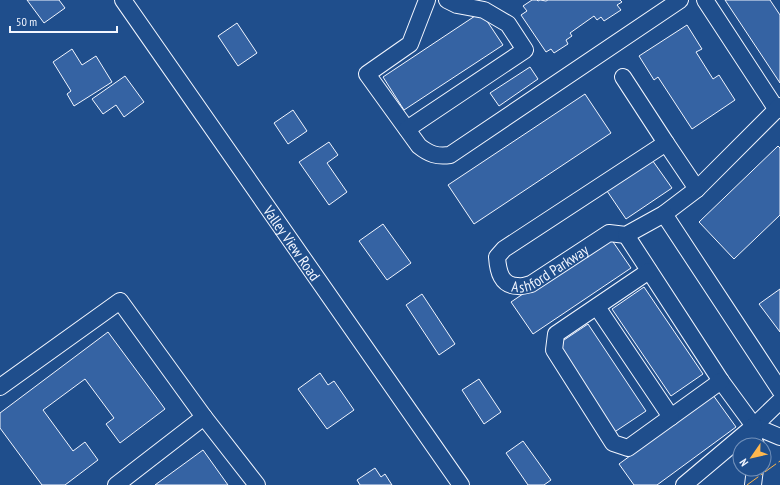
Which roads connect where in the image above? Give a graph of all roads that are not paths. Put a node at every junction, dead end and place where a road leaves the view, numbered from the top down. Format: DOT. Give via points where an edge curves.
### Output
graph roads {
  1 [pos="123,0"];
  2 [pos="427,0"];
  3 [pos="447,0"];
  4 [pos="680,0"];
  5 [pos="705,0"];
  6 [pos="622,78"];
  7 [pos="779,108"];
  8 [pos="407,129"];
  9 [pos="666,143"];
  10 [pos="697,189"];
  11 [pos="664,214"];
  12 [pos="626,236"];
  13 [pos="649,271"];
  14 [pos="597,307"];
  15 [pos="721,381"];
  16 [pos="0,386"];
  17 [pos="780,390"];
  18 [pos="780,401"];
  19 [pos="204,417"];
  20 [pos="671,417"];
  21 [pos="754,426"];
  22 [pos="754,437"];
  23 [pos="780,437"];
  24 [pos="116,485"];
  25 [pos="258,485"];
  26 [pos="461,485"];
  27 [pos="684,485"];
  1 -- 26 [label="street, Valley View Road"];
  2 -- 8 [label="street" via="410,44 367,74"];
  3 -- 8 [label="street" via="457,5 484,10 508,24 525,50"];
  4 -- 8 [label="street" via="450,155 429,154 419,146"];
  5 -- 7 [label="street"];
  6 -- 9 [label="street"];
  7 -- 10 [label="street"];
  9 -- 10 [label="street"];
  9 -- 12 [label="street, Ashford Parkway" via="504,249 497,257 499,273 507,283 518,287 531,284 609,233"];
  10 -- 11 [label="street"];
  11 -- 12 [label="street"];
  11 -- 17 [label="street"];
  12 -- 13 [label="street"];
  13 -- 14 [label="street"];
  13 -- 15 [label="street"];
  14 -- 20 [label="street"];
  14 -- 20 [label="street" via="556,334 554,350 613,443 628,448"];
  15 -- 20 [label="street"];
  15 -- 21 [label="street"];
  16 -- 19 [label="street" via="120,301"];
  18 -- 21 [label="street"];
  19 -- 24 [label="street"];
  19 -- 25 [label="street"];
  21 -- 22 [label="street"];
  21 -- 23 [label="street"];
  21 -- 27 [label="street"];
}
